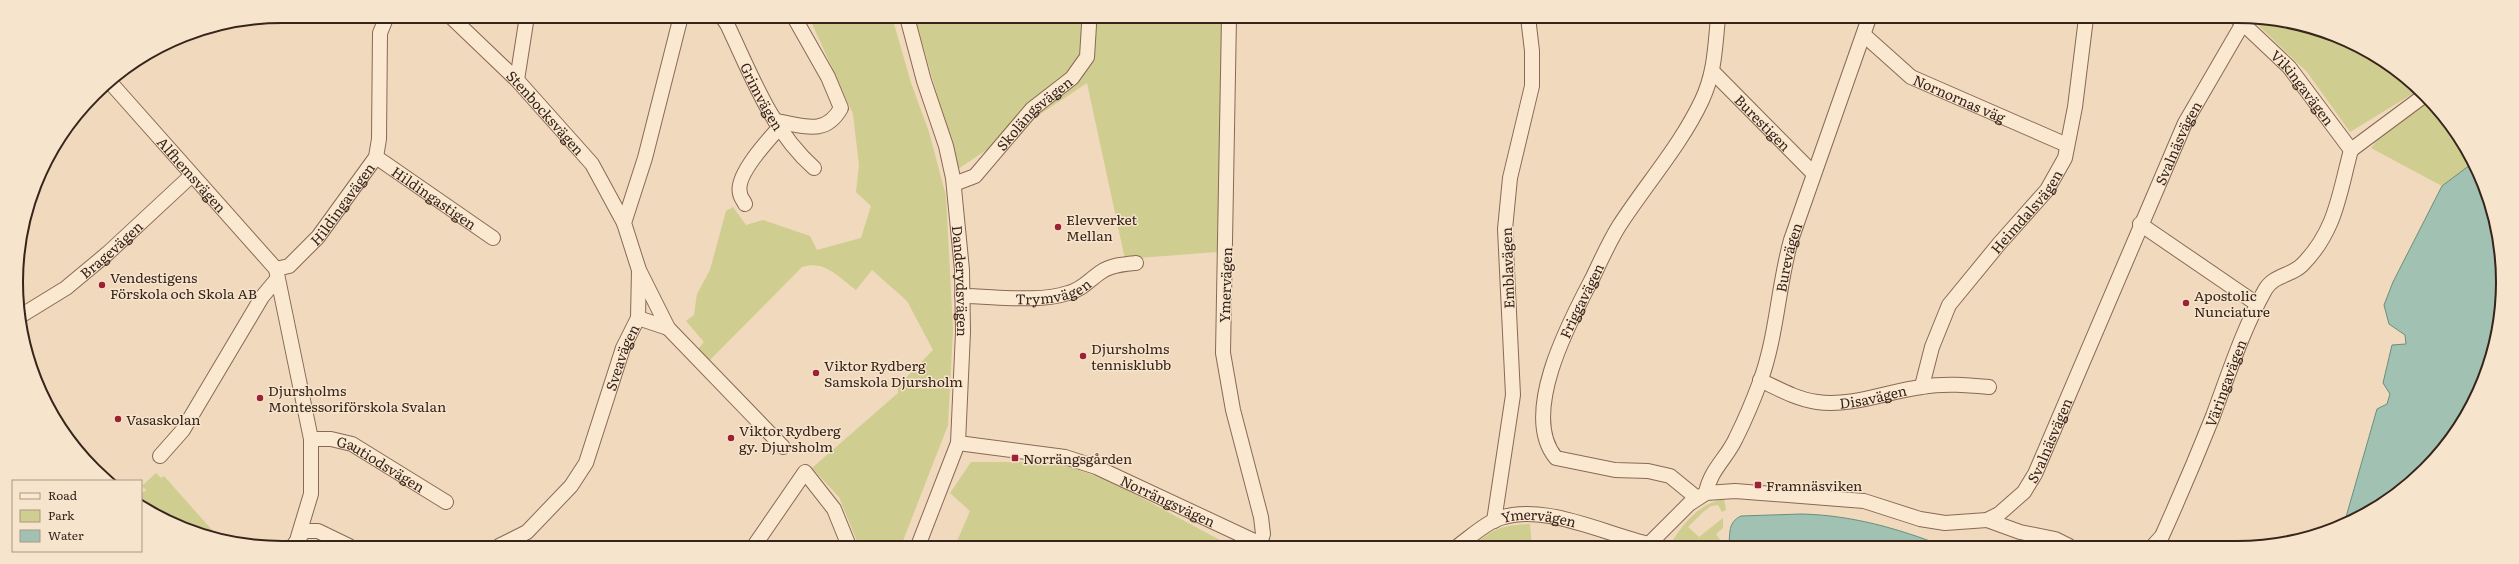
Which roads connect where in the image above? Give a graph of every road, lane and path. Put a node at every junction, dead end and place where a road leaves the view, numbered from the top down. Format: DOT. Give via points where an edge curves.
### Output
graph roads {
  1 [pos="384,23"];
  2 [pos="457,23"];
  3 [pos="526,23"];
  4 [pos="679,23"];
  5 [pos="727,23"];
  6 [pos="797,23"];
  7 [pos="909,23"];
  8 [pos="1229,23"];
  9 [pos="1529,23"];
  10 [pos="1718,23"];
  11 [pos="1867,23"];
  12 [pos="2085,23"];
  13 [pos="2240,23"];
  14 [pos="2246,24"];
  15 [pos="1089,25"];
  16 [pos="1864,34"];
  17 [pos="1713,72"];
  18 [pos="517,80"];
  19 [pos="113,85"];
  20 [pos="2420,99"];
  21 [pos="777,124"];
  22 [pos="2067,145"];
  23 [pos="2351,150"];
  24 [pos="376,157"];
  25 [pos="814,168"];
  26 [pos="1813,173"];
  27 [pos="192,175"];
  28 [pos="954,184"];
  29 [pos="745,204"];
  30 [pos="624,223"];
  31 [pos="2140,224"];
  32 [pos="493,238"];
  33 [pos="1136,263"];
  34 [pos="639,270"];
  35 [pos="276,274"];
  36 [pos="962,296"];
  37 [pos="2258,304"];
  38 [pos="25,313"];
  39 [pos="638,318"];
  40 [pos="668,328"];
  41 [pos="1760,380"];
  42 [pos="1922,386"];
  43 [pos="1989,387"];
  44 [pos="311,440"];
  45 [pos="958,442"];
  46 [pos="783,447"];
  47 [pos="160,456"];
  48 [pos="1702,495"];
  49 [pos="446,502"];
  50 [pos="1494,520"];
  51 [pos="1986,520"];
  52 [pos="296,541"];
  53 [pos="338,541"];
  54 [pos="509,541"];
  55 [pos="757,541"];
  56 [pos="847,541"];
  57 [pos="920,541"];
  58 [pos="1256,541"];
  59 [pos="1262,541"];
  60 [pos="1466,541"];
  61 [pos="1635,541"];
  62 [pos="1653,541"];
  63 [pos="2057,541"];
  64 [pos="2158,541"];
  1 -- 24 [label="street, Hildingavägen" via="380,33 379,139"];
  2 -- 18 [label="street, Stenbocksvägen"];
  3 -- 18 [label="street"];
  4 -- 30 [label="street" via="645,158"];
  5 -- 21 [label="street, Grimvägen"];
  6 -- 21 [label="street" via="828,77 842,108 835,119 820,128"];
  7 -- 28 [label="street, Danderydsvägen" via="924,81 946,146"];
  8 -- 59 [label="street, Ymervägen" via="1223,353 1233,410 1261,517"];
  9 -- 50 [label="street, Emblavägen" via="1532,86 1510,178 1505,229 1513,395"];
  10 -- 17 [label="street, Friggavägen"];
  11 -- 16 [label="street, Burevägen"];
  12 -- 22 [label="street, Heimdalsvägen" via="2076,107"];
  13 -- 31 [label="street, Svalnäsvägen" via="2185,123"];
  14 -- 23 [label="street, Vikingavägen" via="2289,67"];
  15 -- 28 [label="street, Skolängsvägen" via="1087,57 1072,78 1032,109 976,176"];
  16 -- 22 [label="street, Nornornas väg" via="1900,68 1923,84 2016,121"];
  16 -- 26 [label="street, Burevägen"];
  17 -- 26 [label="street, Burestigen"];
  17 -- 48 [label="street, Friggavägen" via="1688,124 1618,227 1571,319 1548,379 1544,424 1547,443 1556,458 1615,470 1648,471 1670,476"];
  18 -- 30 [label="street, Stenbocksvägen" via="592,164"];
  19 -- 27 [label="street, Alfhemsvägen"];
  20 -- 23 [label="street"];
  21 -- 25 [label="street, Grimvägen" via="793,148"];
  21 -- 29 [label="street" via="741,183 739,192"];
  22 -- 42 [label="street, Heimdalsvägen" via="2065,158 2047,190 1949,305 1932,347"];
  23 -- 37 [label="street, Väringavägen" via="2337,209 2315,252 2300,267 2276,278 2266,288"];
  24 -- 32 [label="street, Hildingastigen"];
  24 -- 35 [label="street, Hildingavägen" via="318,237 289,266"];
  26 -- 41 [label="street, Burevägen" via="1785,261 1780,300"];
  27 -- 35 [label="street, Alfhemsvägen"];
  27 -- 38 [label="street, Bragevägen" via="108,254 66,288"];
  28 -- 36 [label="street, Danderydsvägen"];
  30 -- 34 [label="street, Sveavägen"];
  31 -- 37 [label="street"];
  31 -- 51 [label="street, Svalnäsvägen" via="2035,474 2024,492 2010,505"];
  33 -- 36 [label="street, Trymvägen" via="1123,264 1102,271 1070,293 1051,298"];
  34 -- 39 [label="street, Sveavägen"];
  34 -- 40 [label="street"];
  35 -- 44 [label="street"];
  35 -- 47 [label="street, Hildingavägen" via="183,430"];
  36 -- 45 [label="street, Danderydsvägen" via="962,376"];
  37 -- 64 [label="street, Väringavägen" via="2196,458"];
  39 -- 40 [label="street"];
  39 -- 54 [label="street, Sveavägen" via="623,348 586,463 571,486 527,532"];
  40 -- 46 [label="street"];
  41 -- 42 [label="street, Disavägen" via="1797,398 1818,402 1879,397"];
  41 -- 48 [label="street, Burevägen" via="1736,439 1713,470"];
  42 -- 43 [label="street, Disavägen"];
  44 -- 49 [label="street, Gautiodsvägen" via="331,439 352,444"];
  44 -- 52 [label="street" via="312,494"];
  45 -- 57 [label="street, Danderydsvägen"];
  45 -- 58 [label="street, Norrängsvägen" via="1065,457 1096,467"];
  48 -- 51 [label="street, Svalnäsvägen" via="1735,491 1832,497 1864,501 1945,523"];
  48 -- 62 [label="street"];
  50 -- 60 [label="street, Ymervägen"];
  50 -- 61 [label="street, Ymervägen" via="1521,514 1535,514 1554,517"];
  51 -- 63 [label="street"];
  52 -- 53 [label="street" via="304,531 313,530"];
  55 -- 56 [label="street" via="804,472 834,509"];
}
